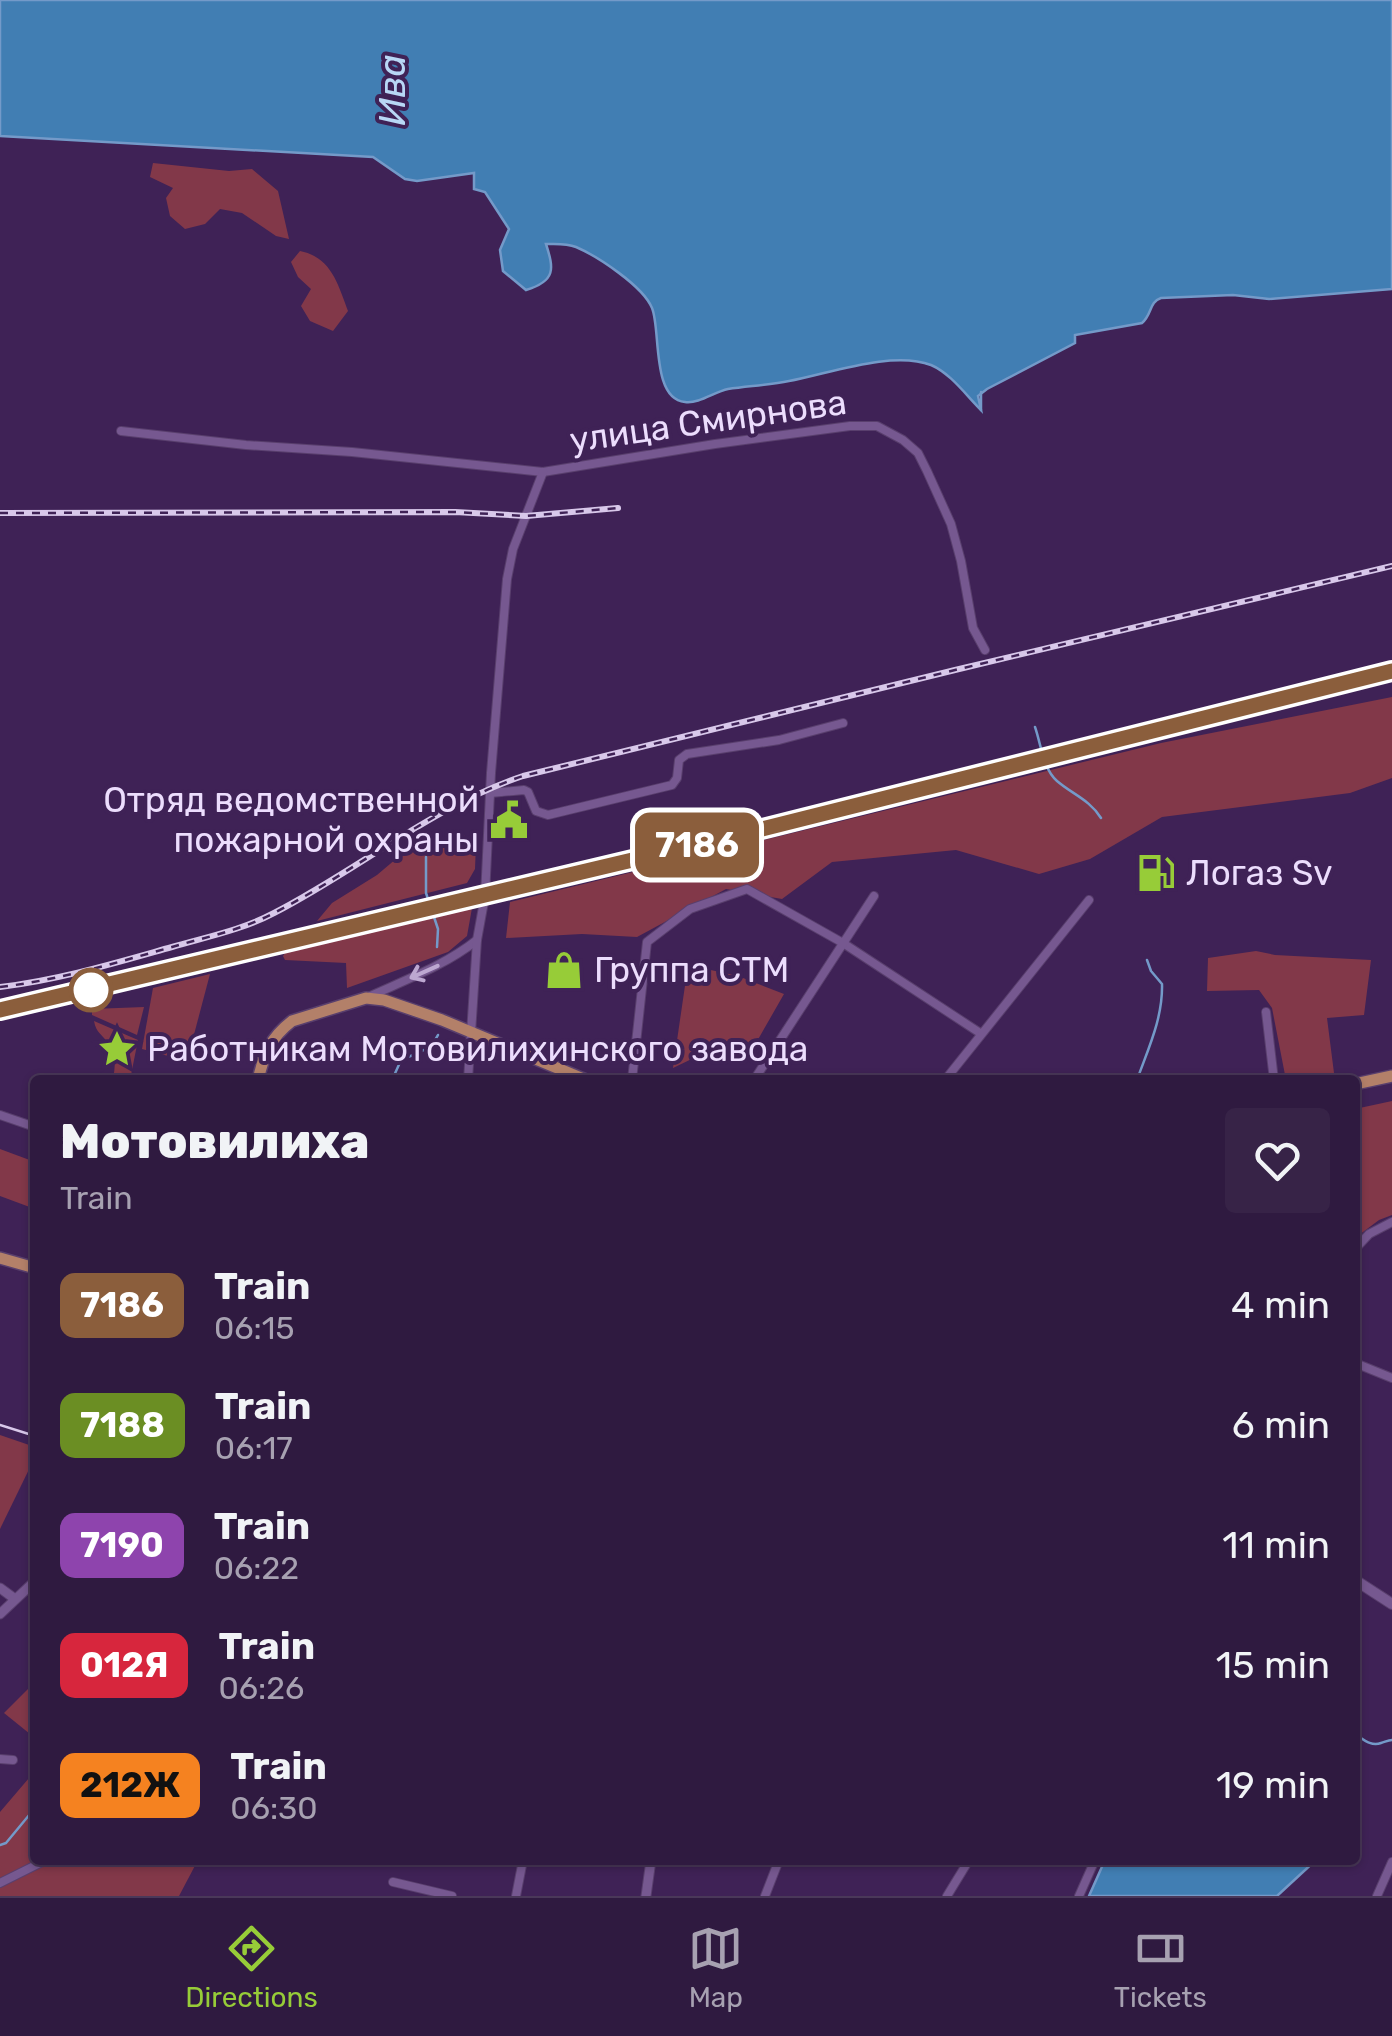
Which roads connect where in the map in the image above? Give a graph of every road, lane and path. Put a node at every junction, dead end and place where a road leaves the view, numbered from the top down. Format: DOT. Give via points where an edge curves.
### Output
graph roads {
  1 [pos="121,430"];
  2 [pos="543,472"];
  3 [pos="984,650"];
  4 [pos="843,723"];
  5 [pos="490,793"];
  6 [pos="874,896"];
  7 [pos="1089,900"];
  8 [pos="477,940"];
  9 [pos="843,944"];
  10 [pos="366,998"];
  11 [pos="1266,1012"];
  12 [pos="471,1032"];
  13 [pos="980,1033"];
  14 [pos="259,1075"];
  15 [pos="468,1075"];
  16 [pos="574,1075"];
  17 [pos="633,1075"];
  18 [pos="757,1075"];
  19 [pos="948,1075"];
  20 [pos="1273,1075"];
  21 [pos="1392,1076"];
  22 [pos="1360,1083"];
  23 [pos="0,1114"];
  24 [pos="30,1126"];
  25 [pos="1392,1222"];
  26 [pos="1360,1244"];
  27 [pos="0,1258"];
  28 [pos="30,1267"];
  29 [pos="1360,1365"];
  30 [pos="1392,1378"];
  31 [pos="1360,1583"];
  32 [pos="30,1586"];
  33 [pos="0,1588"];
  34 [pos="15,1599"];
  35 [pos="1392,1604"];
  36 [pos="0,1614"];
  37 [pos="0,1759"];
  38 [pos="14,1760"];
  39 [pos="1392,1862"];
  40 [pos="36,1865"];
  41 [pos="522,1865"];
  42 [pos="650,1865"];
  43 [pos="776,1865"];
  44 [pos="966,1865"];
  45 [pos="1093,1865"];
  46 [pos="394,1882"];
  47 [pos="0,1883"];
  48 [pos="452,1896"];
  49 [pos="516,1896"];
  50 [pos="646,1896"];
  51 [pos="765,1896"];
  52 [pos="947,1896"];
  53 [pos="1079,1896"];
  54 [pos="1377,1896"];
  1 -- 2 [label="street"];
  2 -- 3 [label="street, улица Смирнова" via="878,426 918,453 927,472 951,524 973,628"];
  2 -- 5 [label="street, улица Смирнова" via="509,562"];
  4 -- 5 [label="street" via="687,754 672,785 548,815 536,811 524,790"];
  5 -- 8 [label="street, улица Смирнова"];
  6 -- 9 [label="street"];
  7 -- 13 [label="street"];
  8 -- 10 [label="street, one-way" via="458,956"];
  8 -- 12 [label="street, улица Смирнова"];
  9 -- 13 [label="street"];
  9 -- 17 [label="street" via="748,889 690,909 647,942"];
  9 -- 18 [label="street"];
  10 -- 12 [label="main road"];
  10 -- 14 [label="main road" via="292,1021 273,1037"];
  11 -- 20 [label="street"];
  12 -- 15 [label="street, улица Смирнова"];
  12 -- 16 [label="main road"];
  13 -- 19 [label="street"];
  21 -- 22 [label="main road"];
  23 -- 24 [label="street"];
  25 -- 26 [label="street"];
  27 -- 28 [label="main road"];
  29 -- 30 [label="street"];
  31 -- 35 [label="main road"];
  32 -- 34 [label="street"];
  33 -- 34 [label="street"];
  34 -- 36 [label="street"];
  37 -- 38 [label="street"];
  39 -- 54 [label="street"];
  40 -- 47 [label="street"];
  41 -- 49 [label="street"];
  42 -- 50 [label="street"];
  43 -- 51 [label="street"];
  44 -- 52 [label="street"];
  45 -- 53 [label="street"];
  46 -- 48 [label="street"];
}
